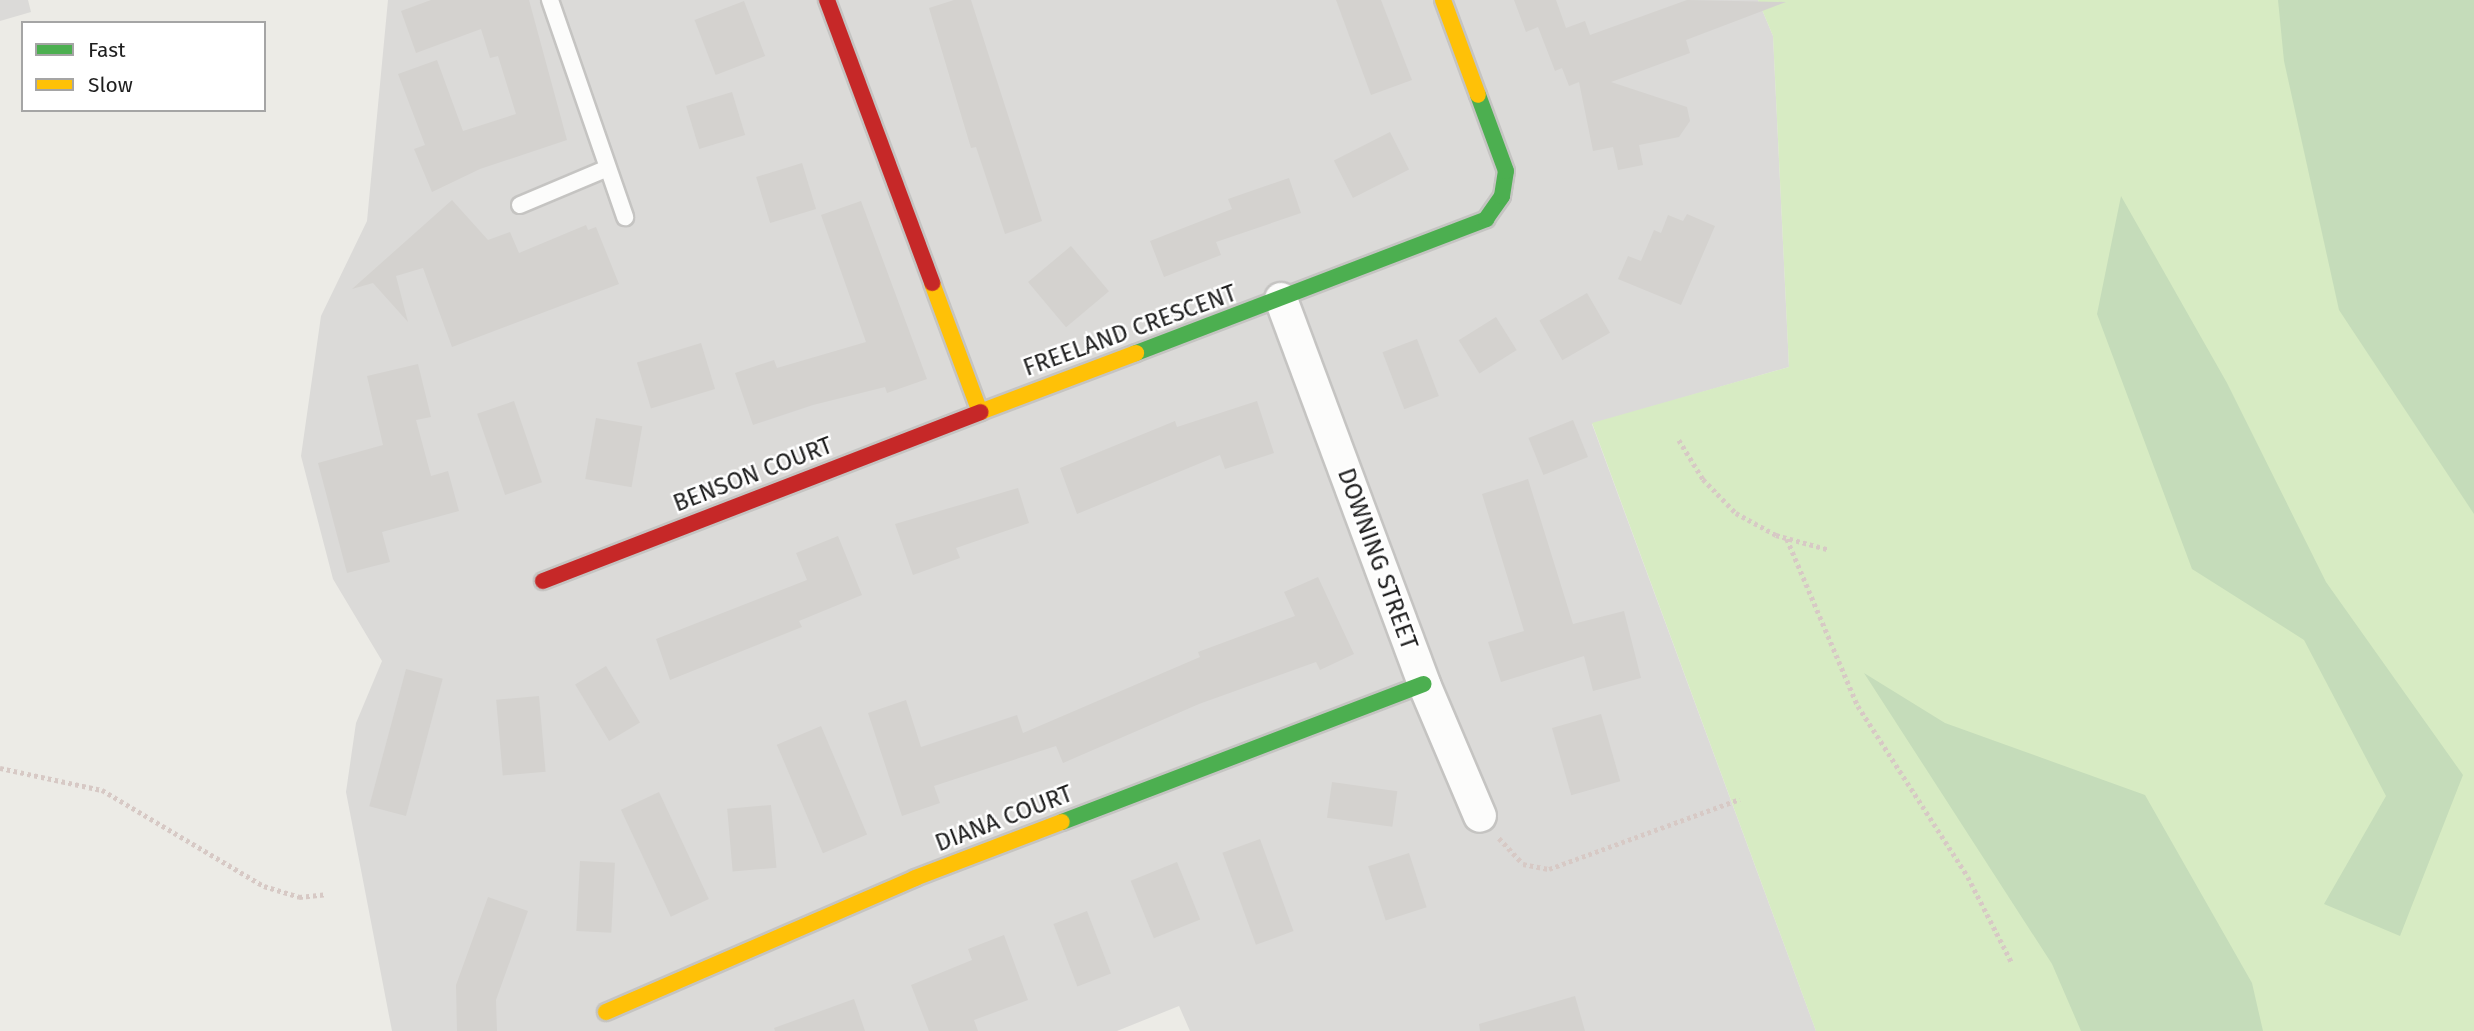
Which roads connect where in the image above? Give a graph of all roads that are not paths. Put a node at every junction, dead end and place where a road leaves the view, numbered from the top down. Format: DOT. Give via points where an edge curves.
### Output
graph roads {
  1 [pos="550,0"];
  2 [pos="827,0"];
  3 [pos="1443,0"];
  4 [pos="608,168"];
  5 [pos="520,205"];
  6 [pos="625,216"];
  7 [pos="1281,299"];
  8 [pos="980,411"];
  9 [pos="544,581"];
  10 [pos="1424,684"];
  11 [pos="1480,816"];
  12 [pos="606,1012"];
  1 -- 4 [label="lane"];
  2 -- 8 [label="street"];
  3 -- 7 [label="street, FREELAND CRESCENT" via="1506,171 1502,197 1486,219 1463,230"];
  4 -- 5 [label="lane"];
  4 -- 6 [label="lane"];
  7 -- 8 [label="street, FREELAND CRESCENT"];
  7 -- 10 [label="street, DOWNING STREET"];
  8 -- 9 [label="street, BENSON COURT"];
  10 -- 11 [label="street, DOWNING STREET"];
  10 -- 12 [label="street, DIANA COURT" via="915,878"];
}
